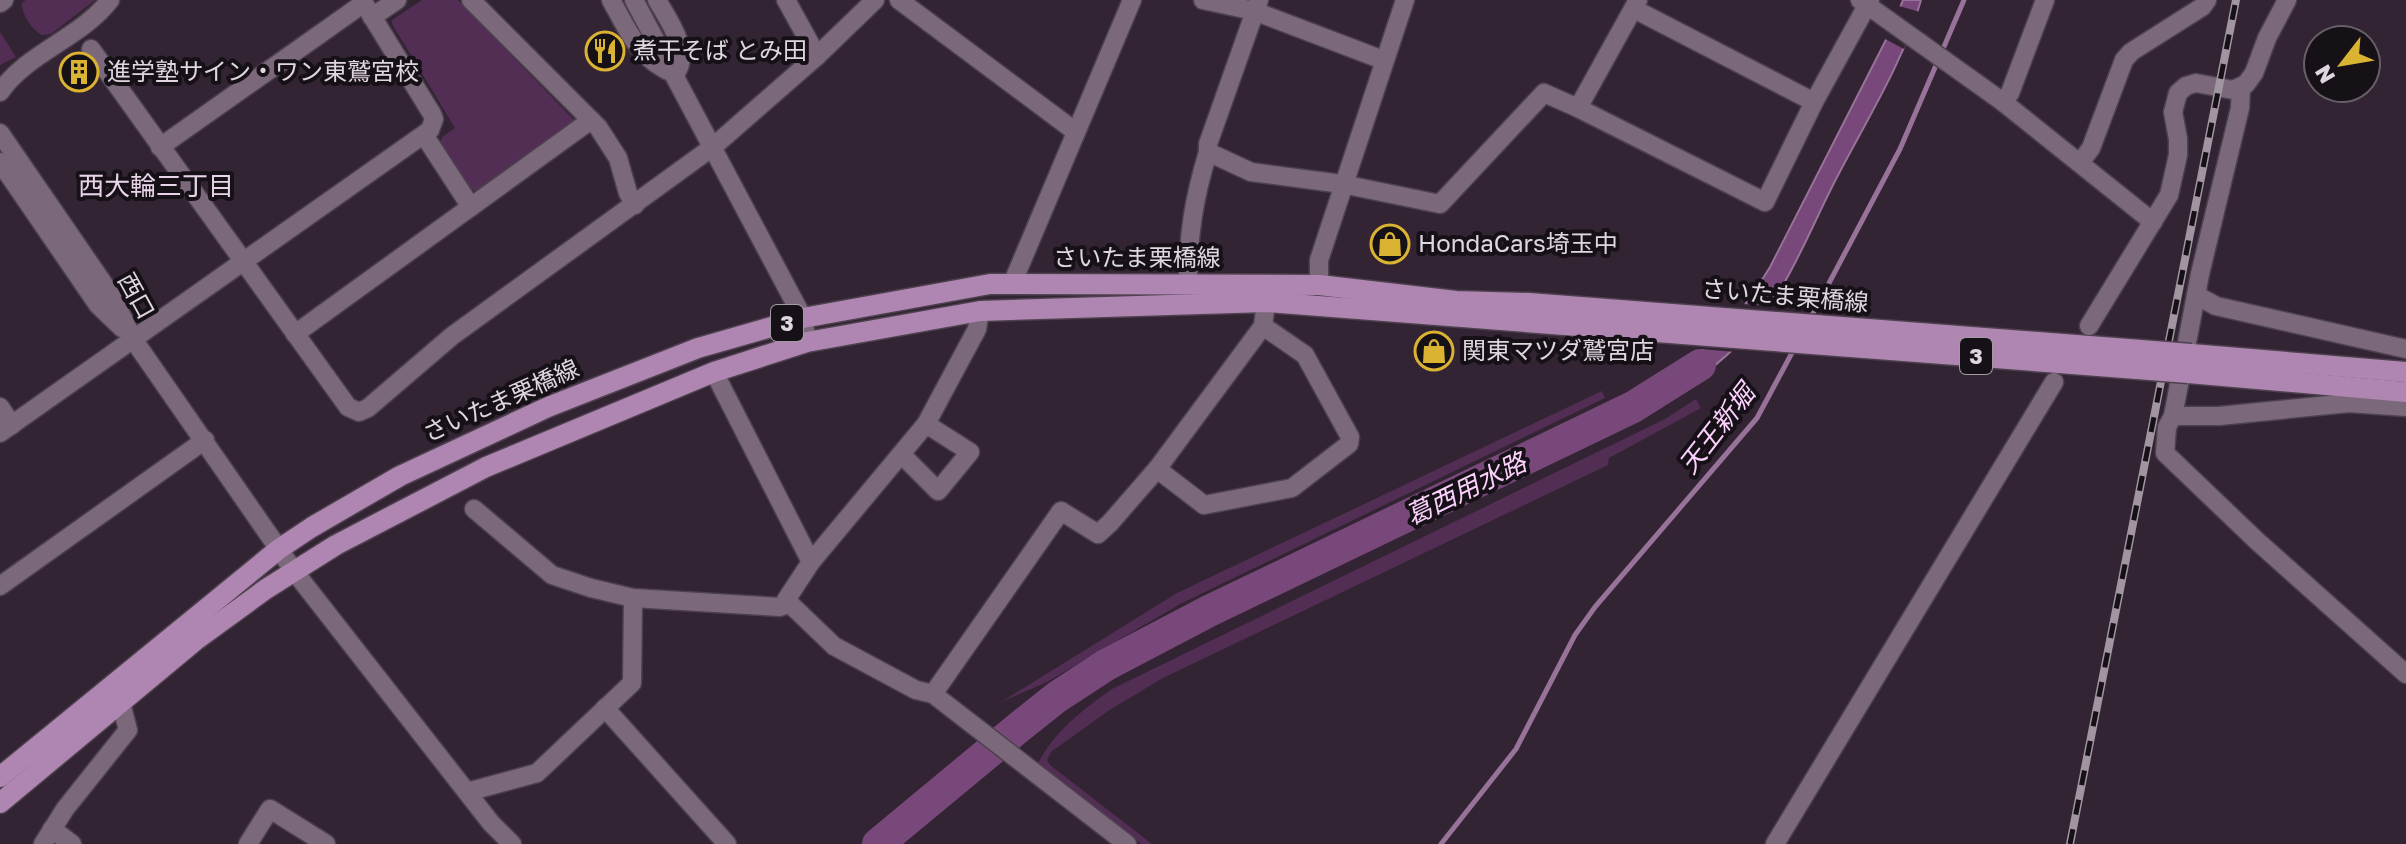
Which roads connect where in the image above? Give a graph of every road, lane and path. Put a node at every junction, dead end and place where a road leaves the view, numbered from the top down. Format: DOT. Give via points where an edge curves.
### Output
graph roads {
  1 [pos="110,0"];
  2 [pos="397,0"];
  3 [pos="471,0"];
  4 [pos="611,0"];
  5 [pos="634,0"];
  6 [pos="657,0"];
  7 [pos="786,0"];
  8 [pos="875,0"];
  9 [pos="899,0"];
  10 [pos="1132,0"];
  11 [pos="1203,0"];
  12 [pos="1405,0"];
  13 [pos="2045,0"];
  14 [pos="2207,0"];
  15 [pos="2287,0"];
  16 [pos="1866,2"];
  17 [pos="1636,4"];
  18 [pos="1257,6"];
  19 [pos="366,7"];
  20 [pos="91,49"];
  21 [pos="817,56"];
  22 [pos="1383,60"];
  23 [pos="675,74"];
  24 [pos="2241,88"];
  25 [pos="0,92"];
  26 [pos="1814,102"];
  27 [pos="2003,102"];
  28 [pos="1578,108"];
  29 [pos="591,120"];
  30 [pos="1076,132"];
  31 [pos="0,133"];
  32 [pos="424,135"];
  33 [pos="714,146"];
  34 [pos="160,147"];
  35 [pos="1208,152"];
  36 [pos="0,162"];
  37 [pos="2080,163"];
  38 [pos="1342,184"];
  39 [pos="635,205"];
  40 [pos="471,207"];
  41 [pos="2153,222"];
  42 [pos="241,261"];
  43 [pos="1188,283"];
  44 [pos="1012,284"];
  45 [pos="1319,285"];
  46 [pos="2196,295"];
  47 [pos="1266,302"];
  48 [pos="980,311"];
  49 [pos="803,318"];
  50 [pos="1263,326"];
  51 [pos="2089,326"];
  52 [pos="295,334"];
  53 [pos="1819,335"];
  54 [pos="133,339"];
  55 [pos="807,342"];
  56 [pos="2406,349"];
  57 [pos="2190,364"];
  58 [pos="714,372"];
  59 [pos="2406,372"];
  60 [pos="2054,382"];
  61 [pos="2406,392"];
  62 [pos="0,407"];
  63 [pos="2406,407"];
  64 [pos="2173,416"];
  65 [pos="926,424"];
  66 [pos="6,429"];
  67 [pos="205,440"];
  68 [pos="902,455"];
  69 [pos="1157,469"];
  70 [pos="474,509"];
  71 [pos="279,549"];
  72 [pos="811,562"];
  73 [pos="294,571"];
  74 [pos="0,586"];
  75 [pos="633,598"];
  76 [pos="790,603"];
  77 [pos="2406,674"];
  78 [pos="933,694"];
  79 [pos="121,703"];
  80 [pos="605,708"];
  81 [pos="0,777"];
  82 [pos="467,792"];
  83 [pos="0,803"];
  84 [pos="48,837"];
  85 [pos="72,844"];
  86 [pos="248,844"];
  87 [pos="326,844"];
  88 [pos="512,844"];
  89 [pos="727,844"];
  90 [pos="1127,844"];
  91 [pos="1775,844"];
  1 -- 25 [label="street"];
  2 -- 19 [label="street"];
  3 -- 29 [label="street"];
  4 -- 23 [label="street" via="644,55"];
  5 -- 23 [label="street"];
  6 -- 23 [label="street" via="679,43 682,60"];
  7 -- 21 [label="street"];
  8 -- 21 [label="street"];
  9 -- 30 [label="street"];
  10 -- 30 [label="street"];
  11 -- 18 [label="street"];
  12 -- 22 [label="street"];
  13 -- 27 [label="street"];
  14 -- 37 [label="street" via="2124,60 2091,148"];
  15 -- 24 [label="street" via="2254,73"];
  16 -- 26 [label="street"];
  16 -- 27 [label="street"];
  17 -- 26 [label="street"];
  17 -- 28 [label="street"];
  18 -- 22 [label="street"];
  18 -- 35 [label="street"];
  19 -- 32 [label="street" via="432,114 433,125"];
  19 -- 34 [label="street"];
  20 -- 34 [label="street"];
  21 -- 33 [label="street"];
  22 -- 38 [label="street"];
  23 -- 33 [label="street"];
  24 -- 41 [label="street" via="2196,83 2178,93 2173,112 2178,155 2169,195"];
  24 -- 46 [label="street"];
  26 -- 28 [label="street" via="1765,202"];
  27 -- 37 [label="street"];
  28 -- 38 [label="street" via="1544,93 1440,204"];
  29 -- 39 [label="street" via="612,146"];
  29 -- 40 [label="street"];
  30 -- 44 [label="street"];
  31 -- 54 [label="street, 西口" via="112,296"];
  32 -- 40 [label="street"];
  32 -- 42 [label="street"];
  33 -- 39 [label="street"];
  33 -- 49 [label="street"];
  34 -- 42 [label="street"];
  35 -- 38 [label="street" via="1251,172"];
  35 -- 43 [label="street" via="1194,197"];
  36 -- 54 [label="street, 西口" via="98,305"];
  37 -- 41 [label="street"];
  38 -- 45 [label="street" via="1319,260"];
  39 -- 52 [label="street" via="452,336 359,412 348,407"];
  40 -- 52 [label="street"];
  41 -- 51 [label="street"];
  42 -- 52 [label="street"];
  42 -- 54 [label="street"];
  43 -- 44 [label="main road, さいたま栗橋線 / 3"];
  43 -- 45 [label="main road, さいたま栗橋線 / 3"];
  44 -- 49 [label="main road, さいたま栗橋線 / 3"];
  45 -- 53 [label="main road, さいたま栗橋線 / 3" via="1456,301 1700,315"];
  46 -- 56 [label="street" via="2216,306"];
  46 -- 64 [label="street"];
  47 -- 48 [label="main road, さいたま栗橋線 / 3"];
  47 -- 50 [label="street"];
  47 -- 53 [label="main road, さいたま栗橋線 / 3" via="1684,333"];
  48 -- 55 [label="main road, さいたま栗橋線 / 3"];
  48 -- 65 [label="street" via="977,329"];
  49 -- 55 [label="street"];
  49 -- 71 [label="main road, さいたま栗橋線 / 3" via="698,348 548,407 400,476"];
  50 -- 69 [label="street"];
  50 -- 69 [label="street" via="1305,355 1349,444 1292,488 1204,505"];
  53 -- 57 [label="main road, さいたま栗橋線 / 3, bridge"];
  54 -- 66 [label="street"];
  54 -- 67 [label="street"];
  55 -- 58 [label="main road, さいたま栗橋線 / 3"];
  57 -- 59 [label="main road, さいたま栗橋線 / 3"];
  57 -- 61 [label="main road, さいたま栗橋線 / 3"];
  58 -- 72 [label="street"];
  58 -- 73 [label="main road, さいたま栗橋線 / 3" via="486,467"];
  60 -- 91 [label="street"];
  62 -- 66 [label="street"];
  63 -- 64 [label="street" via="2349,403"];
  64 -- 77 [label="street" via="2165,453"];
  65 -- 68 [label="street"];
  65 -- 68 [label="street" via="970,452 938,491"];
  67 -- 71 [label="street"];
  67 -- 74 [label="street"];
  68 -- 72 [label="street"];
  69 -- 78 [label="street" via="1098,534 1061,511"];
  70 -- 75 [label="street" via="552,575"];
  71 -- 73 [label="street"];
  71 -- 81 [label="main road, さいたま栗橋線 / 3"];
  72 -- 76 [label="street" via="786,600"];
  73 -- 79 [label="main road, さいたま栗橋線 / 3" via="196,640"];
  73 -- 82 [label="street"];
  75 -- 76 [label="street" via="780,607"];
  75 -- 80 [label="street" via="632,683"];
  76 -- 78 [label="street" via="834,646"];
  78 -- 90 [label="street"];
  79 -- 83 [label="main road, さいたま栗橋線 / 3"];
  79 -- 84 [label="street" via="128,730"];
  80 -- 82 [label="street" via="537,773"];
  80 -- 89 [label="street"];
  82 -- 88 [label="street"];
  84 -- 85 [label="street"];
  86 -- 87 [label="street" via="270,809"];
}
